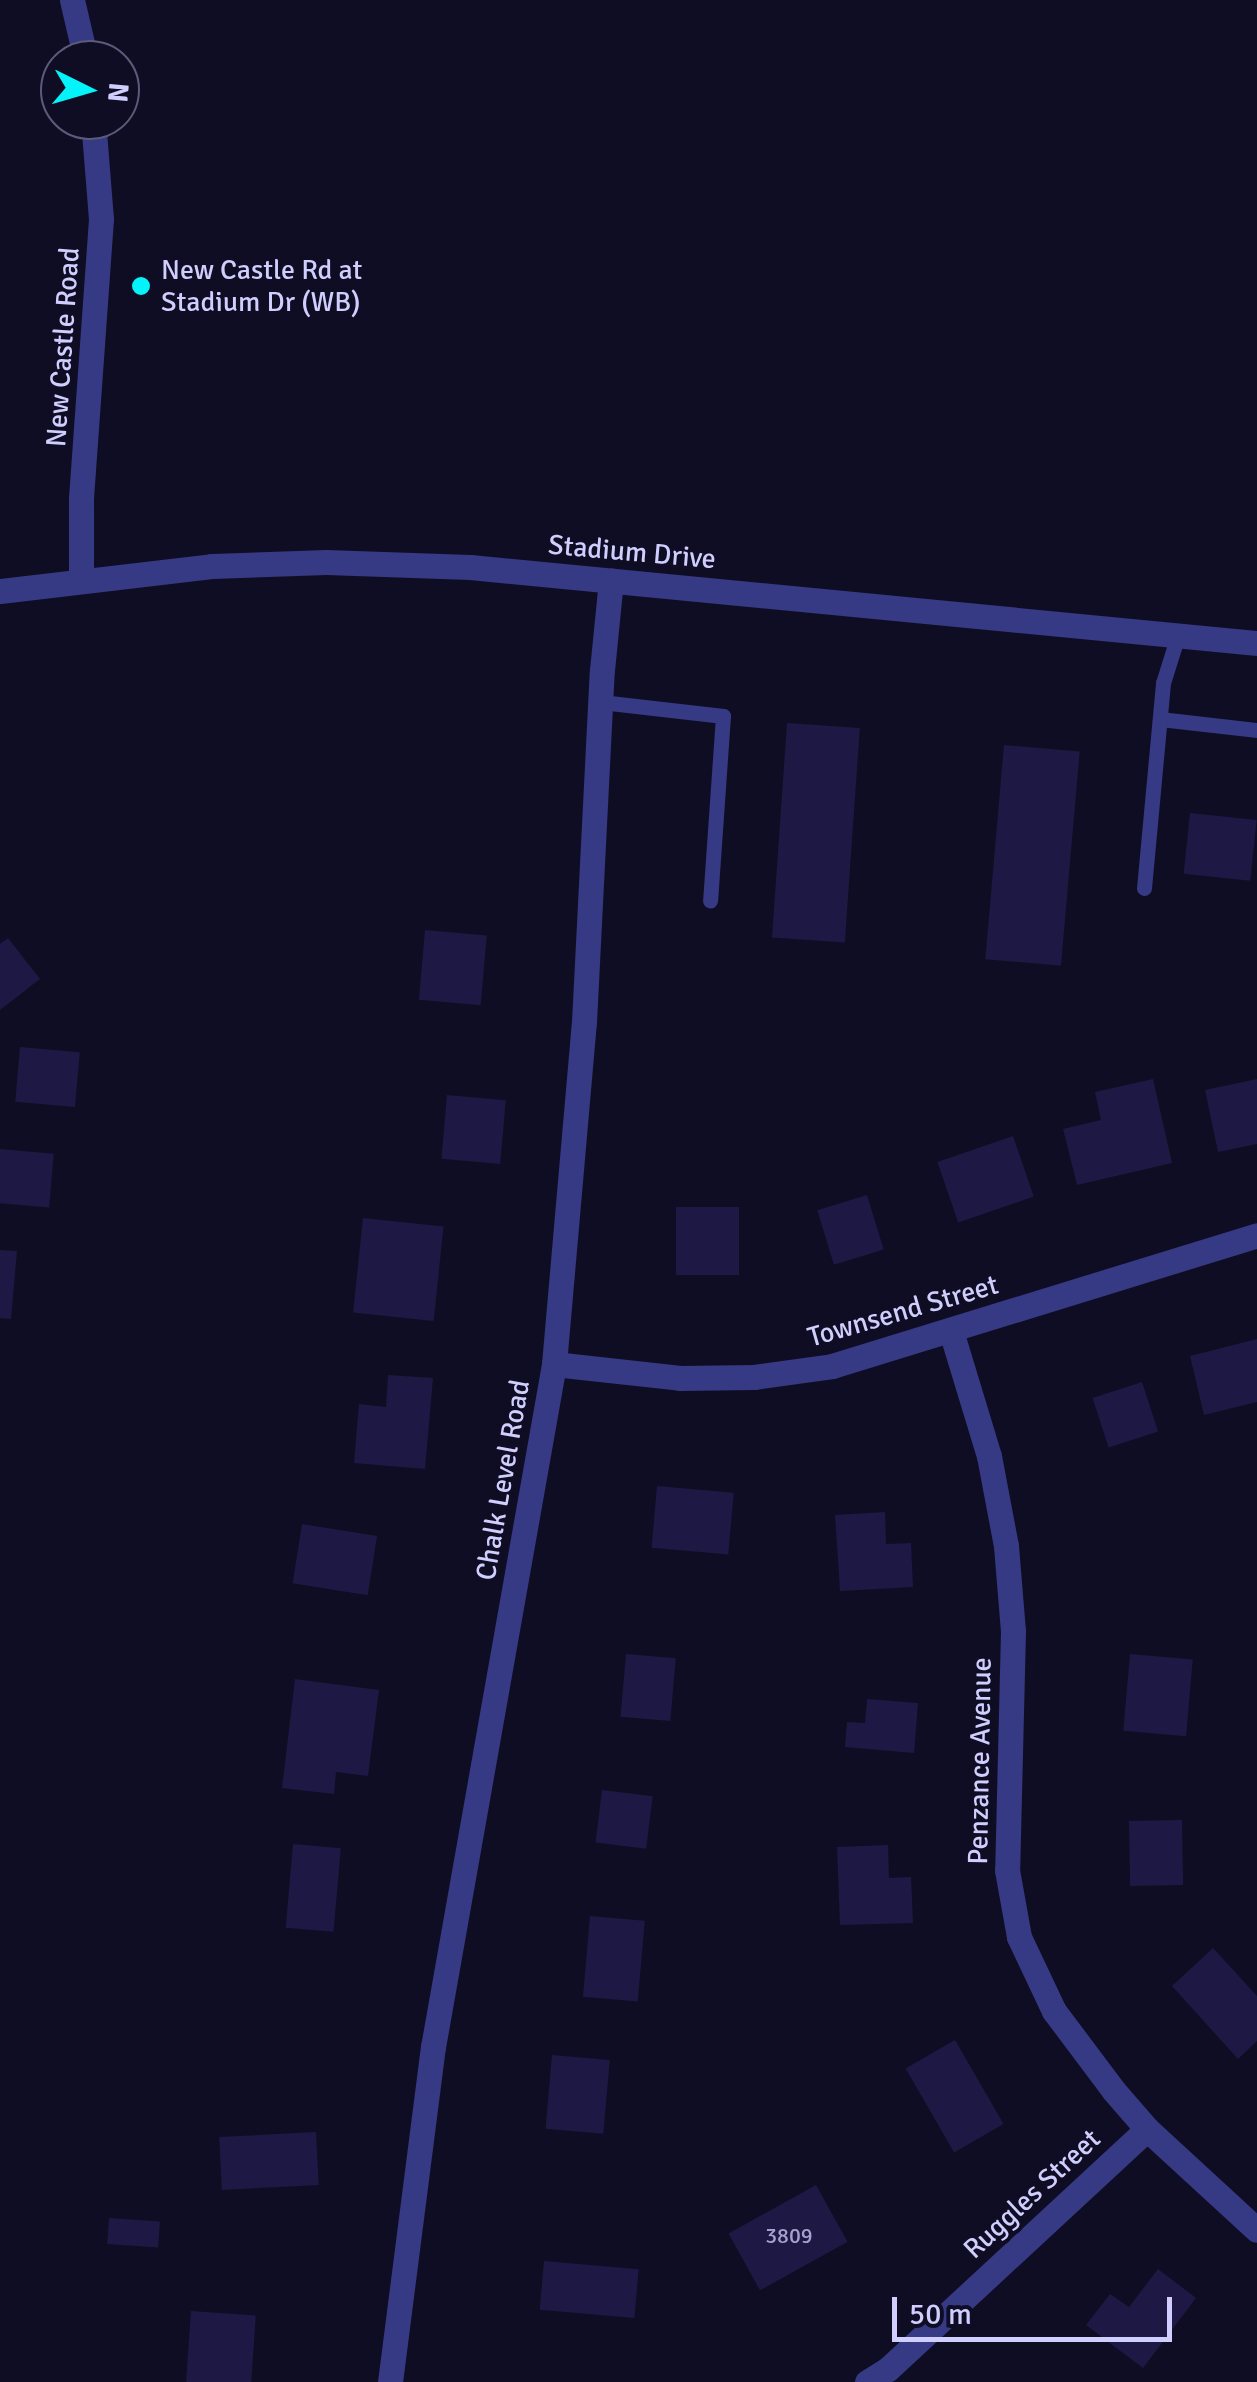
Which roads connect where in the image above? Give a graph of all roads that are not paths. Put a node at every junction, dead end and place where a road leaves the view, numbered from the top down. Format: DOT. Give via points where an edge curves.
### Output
graph roads {
  1 [pos="72,0"];
  2 [pos="81,40"];
  3 [pos="95,140"];
  4 [pos="80,579"];
  5 [pos="611,580"];
  6 [pos="0,591"];
  7 [pos="1178,635"];
  8 [pos="1257,642"];
  9 [pos="600,702"];
  10 [pos="1160,719"];
  11 [pos="1257,730"];
  12 [pos="1144,888"];
  13 [pos="710,901"];
  14 [pos="1257,1235"];
  15 [pos="951,1331"];
  16 [pos="554,1364"];
  17 [pos="1147,2129"];
  18 [pos="1257,2230"];
  19 [pos="390,2382"];
  20 [pos="868,2382"];
  1 -- 2 [label="street"];
  3 -- 4 [label="street, New Castle Road" via="102,219"];
  4 -- 5 [label="street, Stadium Drive" via="326,562"];
  4 -- 6 [label="street, Stadium Drive"];
  5 -- 7 [label="street, Stadium Drive"];
  5 -- 9 [label="street, Chalk Level Road"];
  7 -- 8 [label="street, Stadium Drive"];
  7 -- 10 [label="lane"];
  9 -- 13 [label="lane" via="723,716"];
  9 -- 16 [label="street, Chalk Level Road" via="584,1022"];
  10 -- 11 [label="lane"];
  10 -- 12 [label="lane"];
  14 -- 15 [label="street, Townsend Street"];
  15 -- 16 [label="street, Townsend Street" via="832,1366 754,1377 680,1378"];
  15 -- 17 [label="street, Penzance Avenue" via="989,1456 1006,1546 1013,1631 1005,1826 1011,1906 1054,2011"];
  16 -- 19 [label="street, Chalk Level Road" via="433,2047"];
  17 -- 18 [label="street, Penzance Avenue"];
  17 -- 20 [label="street, Ruggles Street"];
}
